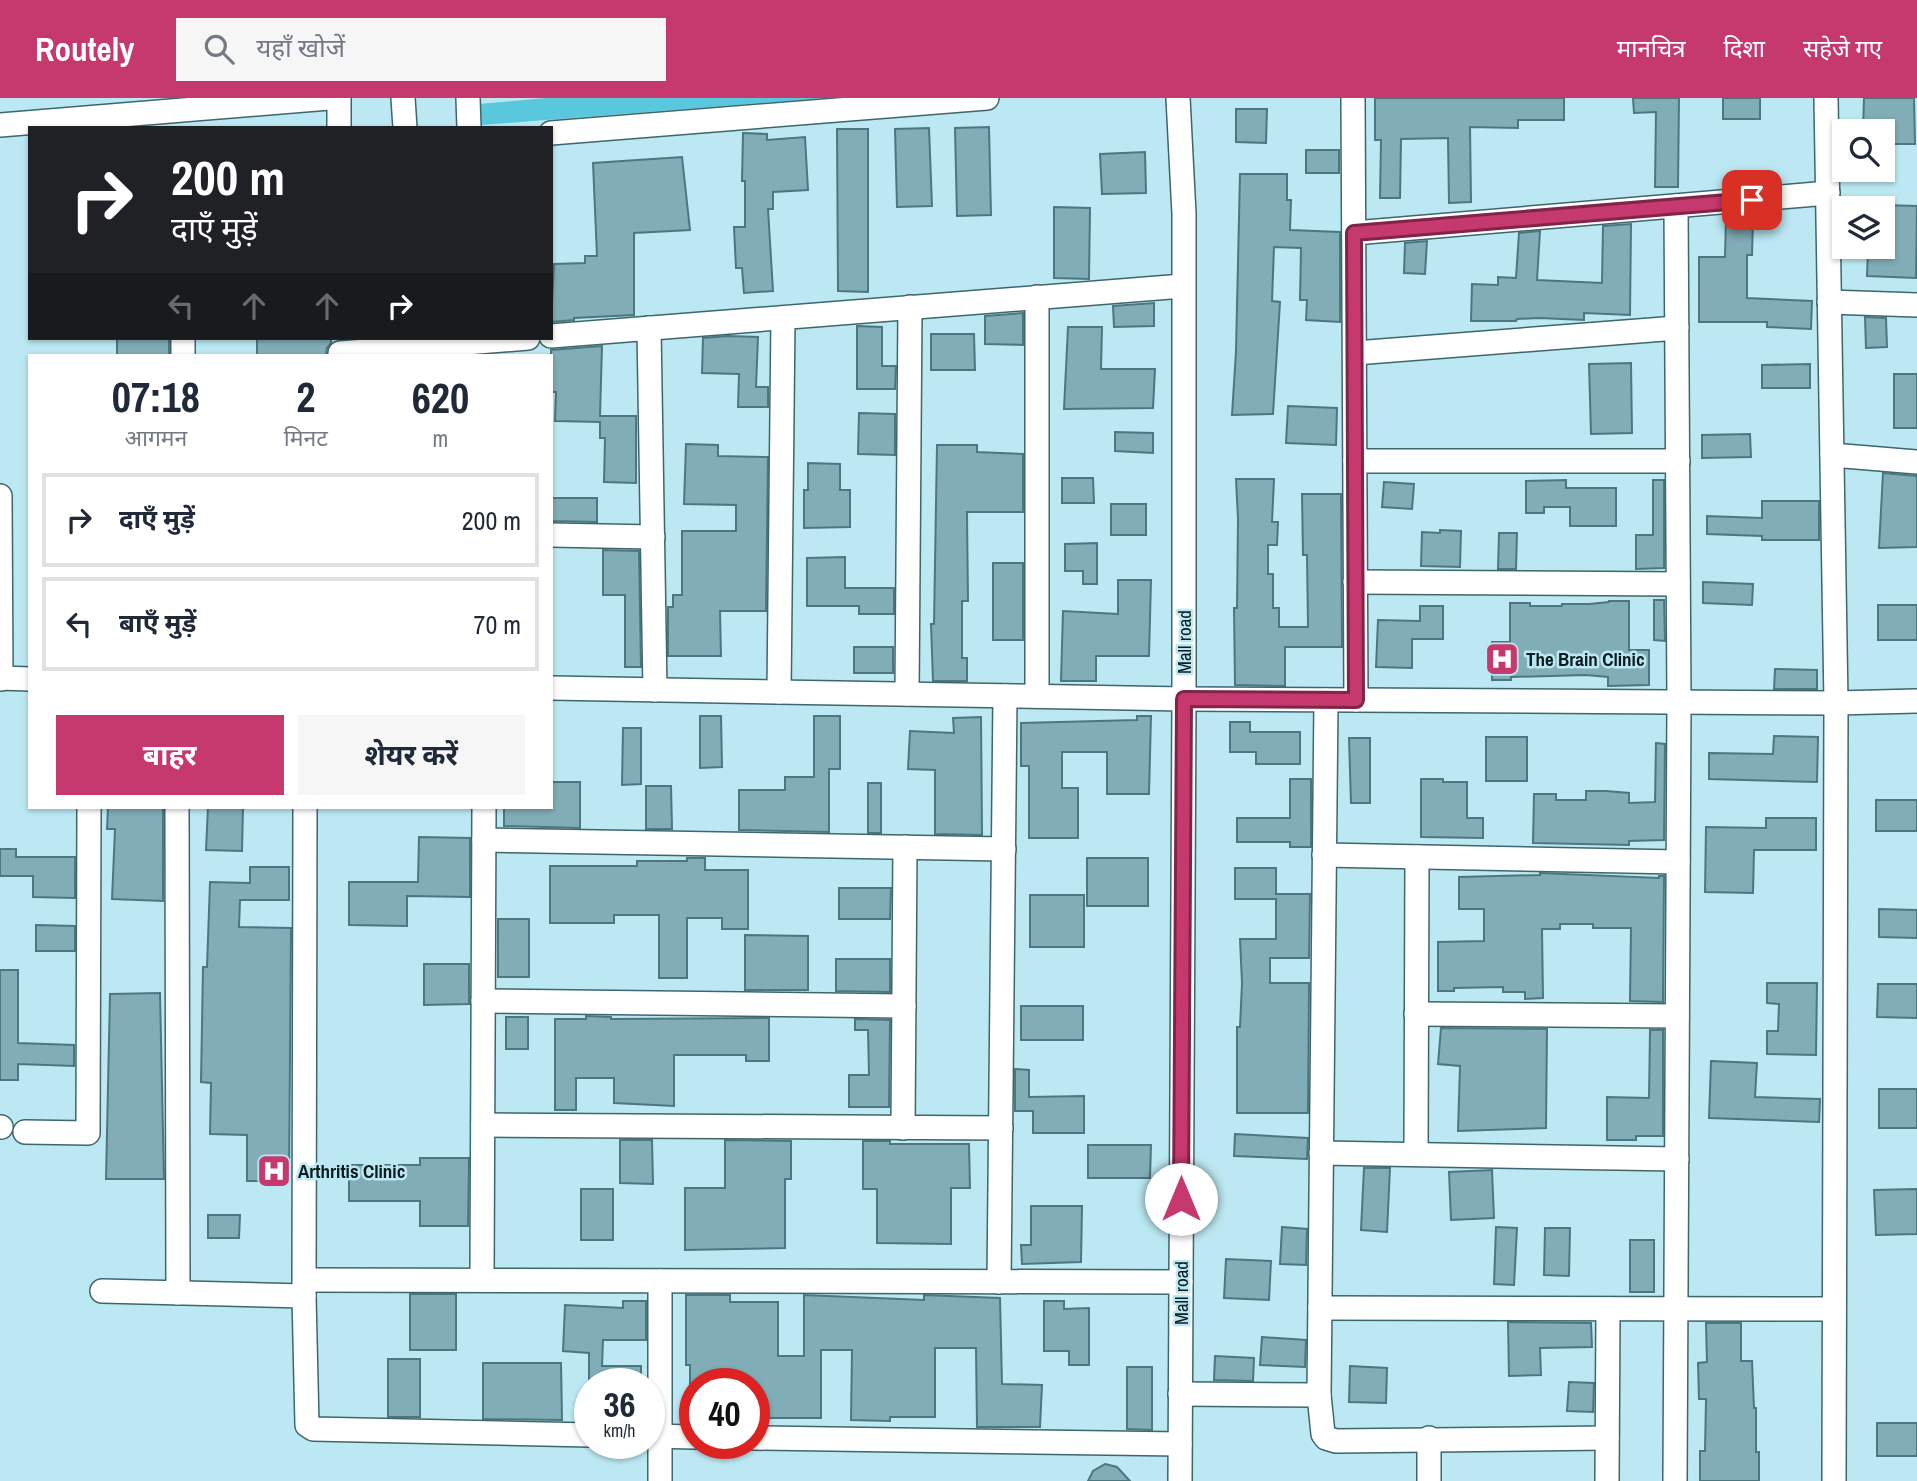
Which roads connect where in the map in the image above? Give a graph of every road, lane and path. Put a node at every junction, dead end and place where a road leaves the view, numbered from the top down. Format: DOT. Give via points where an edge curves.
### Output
graph roads {
  1 [pos="329,98"];
  2 [pos="339,98"];
  3 [pos="403,98"];
  4 [pos="468,98"];
  5 [pos="987,98"];
  6 [pos="1178,98"];
  7 [pos="1353,98"];
  8 [pos="1826,98"];
  9 [pos="183,119"];
  10 [pos="0,125"];
  11 [pos="339,126"];
  12 [pos="405,126"];
  13 [pos="469,126"];
  14 [pos="553,133"];
  15 [pos="1828,193"];
  16 [pos="1676,206"];
  17 [pos="1354,233"];
  18 [pos="1184,286"];
  19 [pos="1037,297"];
  20 [pos="1829,302"];
  21 [pos="1917,305"];
  22 [pos="910,307"];
  23 [pos="783,318"];
  24 [pos="649,328"];
  25 [pos="1677,328"];
  26 [pos="553,336"];
  27 [pos="473,340"];
  28 [pos="340,349"];
  29 [pos="1354,353"];
  30 [pos="1832,455"];
  31 [pos="1355,461"];
  32 [pos="1678,461"];
  33 [pos="1917,462"];
  34 [pos="0,496"];
  35 [pos="553,536"];
  36 [pos="653,537"];
  37 [pos="1355,582"];
  38 [pos="1678,584"];
  39 [pos="1,678"];
  40 [pos="28,679"];
  41 [pos="553,688"];
  42 [pos="655,690"];
  43 [pos="779,692"];
  44 [pos="907,694"];
  45 [pos="1005,696"];
  46 [pos="1037,696"];
  47 [pos="1184,699"];
  48 [pos="1326,700"];
  49 [pos="1356,700"];
  50 [pos="1917,701"];
  51 [pos="1679,702"];
  52 [pos="1836,703"];
  53 [pos="89,809"];
  54 [pos="177,809"];
  55 [pos="305,809"];
  56 [pos="484,809"];
  57 [pos="484,840"];
  58 [pos="905,847"];
  59 [pos="1004,849"];
  60 [pos="1324,855"];
  61 [pos="1417,857"];
  62 [pos="1678,862"];
  63 [pos="483,1001"];
  64 [pos="904,1006"];
  65 [pos="1416,1014"];
  66 [pos="1677,1016"];
  67 [pos="482,1125"];
  68 [pos="903,1128"];
  69 [pos="1001,1128"];
  70 [pos="25,1132"];
  71 [pos="1321,1153"];
  72 [pos="1416,1153"];
  73 [pos="1676,1159"];
  74 [pos="482,1280"];
  75 [pos="660,1281"];
  76 [pos="999,1282"];
  77 [pos="1181,1282"];
  78 [pos="304,1288"];
  79 [pos="102,1291"];
  80 [pos="178,1293"];
  81 [pos="1320,1308"];
  82 [pos="1608,1309"];
  83 [pos="1676,1309"];
  84 [pos="1834,1309"];
  85 [pos="657,1368"];
  86 [pos="1180,1394"];
  87 [pos="1319,1395"];
  88 [pos="574,1435"];
  89 [pos="770,1438"];
  90 [pos="1429,1438"];
  91 [pos="1607,1438"];
  92 [pos="1180,1444"];
  93 [pos="658,1459"];
  94 [pos="660,1481"];
  95 [pos="1180,1481"];
  96 [pos="1429,1481"];
  97 [pos="1607,1481"];
  98 [pos="1675,1481"];
  99 [pos="1834,1481"];
  1 -- 9 [label="street"];
  2 -- 11 [label="street"];
  3 -- 12 [label="street"];
  4 -- 13 [label="street"];
  5 -- 14 [label="street"];
  6 -- 18 [label="street, Mall road"];
  7 -- 17 [label="street"];
  8 -- 15 [label="street"];
  9 -- 10 [label="street"];
  15 -- 16 [label="street"];
  15 -- 20 [label="street"];
  16 -- 17 [label="street"];
  16 -- 25 [label="street"];
  17 -- 29 [label="street"];
  18 -- 19 [label="street"];
  18 -- 47 [label="street, Mall road"];
  19 -- 22 [label="street"];
  19 -- 46 [label="street"];
  20 -- 21 [label="street"];
  20 -- 30 [label="street"];
  22 -- 23 [label="street"];
  22 -- 44 [label="street"];
  23 -- 24 [label="street"];
  23 -- 43 [label="street"];
  24 -- 26 [label="street"];
  24 -- 36 [label="street"];
  25 -- 29 [label="street"];
  25 -- 32 [label="street"];
  27 -- 28 [label="street"];
  29 -- 31 [label="street"];
  30 -- 33 [label="street"];
  30 -- 52 [label="street"];
  31 -- 32 [label="street"];
  31 -- 37 [label="street"];
  32 -- 38 [label="street"];
  34 -- 39 [label="street"];
  35 -- 36 [label="street"];
  36 -- 42 [label="street"];
  37 -- 38 [label="street"];
  37 -- 49 [label="street"];
  38 -- 51 [label="street"];
  39 -- 40 [label="street"];
  41 -- 42 [label="street"];
  42 -- 43 [label="street"];
  43 -- 44 [label="street"];
  44 -- 45 [label="street"];
  45 -- 46 [label="street"];
  45 -- 59 [label="street"];
  46 -- 47 [label="street"];
  47 -- 48 [label="street"];
  47 -- 77 [label="street, Mall road"];
  48 -- 49 [label="street"];
  48 -- 60 [label="street"];
  49 -- 51 [label="street"];
  50 -- 52 [label="street"];
  51 -- 52 [label="street"];
  51 -- 62 [label="street"];
  52 -- 84 [label="street"];
  53 -- 70 [label="street" via="88,1133"];
  54 -- 80 [label="street"];
  55 -- 78 [label="street"];
  56 -- 57 [label="street"];
  57 -- 58 [label="street"];
  57 -- 63 [label="street"];
  58 -- 59 [label="street"];
  58 -- 64 [label="street"];
  59 -- 69 [label="street"];
  60 -- 61 [label="street"];
  60 -- 71 [label="street"];
  61 -- 62 [label="street"];
  61 -- 65 [label="street"];
  62 -- 66 [label="street"];
  63 -- 64 [label="street"];
  63 -- 67 [label="street"];
  64 -- 68 [label="street"];
  65 -- 66 [label="street"];
  65 -- 72 [label="street"];
  66 -- 73 [label="street"];
  67 -- 68 [label="street"];
  67 -- 74 [label="street"];
  68 -- 69 [label="street"];
  69 -- 76 [label="street"];
  71 -- 72 [label="street"];
  71 -- 81 [label="street"];
  72 -- 73 [label="street"];
  73 -- 83 [label="street"];
  74 -- 75 [label="street"];
  74 -- 78 [label="street"];
  75 -- 76 [label="street"];
  75 -- 85 [label="street"];
  76 -- 77 [label="street"];
  77 -- 86 [label="street, Mall road"];
  78 -- 80 [label="street"];
  78 -- 88 [label="street" via="306,1421 313,1429"];
  79 -- 80 [label="street"];
  81 -- 82 [label="street"];
  81 -- 87 [label="street"];
  82 -- 83 [label="street"];
  82 -- 91 [label="street"];
  83 -- 84 [label="street"];
  83 -- 98 [label="street"];
  84 -- 99 [label="street"];
  86 -- 87 [label="street"];
  86 -- 92 [label="street, Mall road"];
  87 -- 90 [label="street" via="1323,1434 1330,1440"];
  89 -- 92 [label="street"];
  90 -- 91 [label="street"];
  90 -- 96 [label="street"];
  91 -- 97 [label="street"];
  92 -- 95 [label="street, Mall road"];
  93 -- 94 [label="street"];
}
